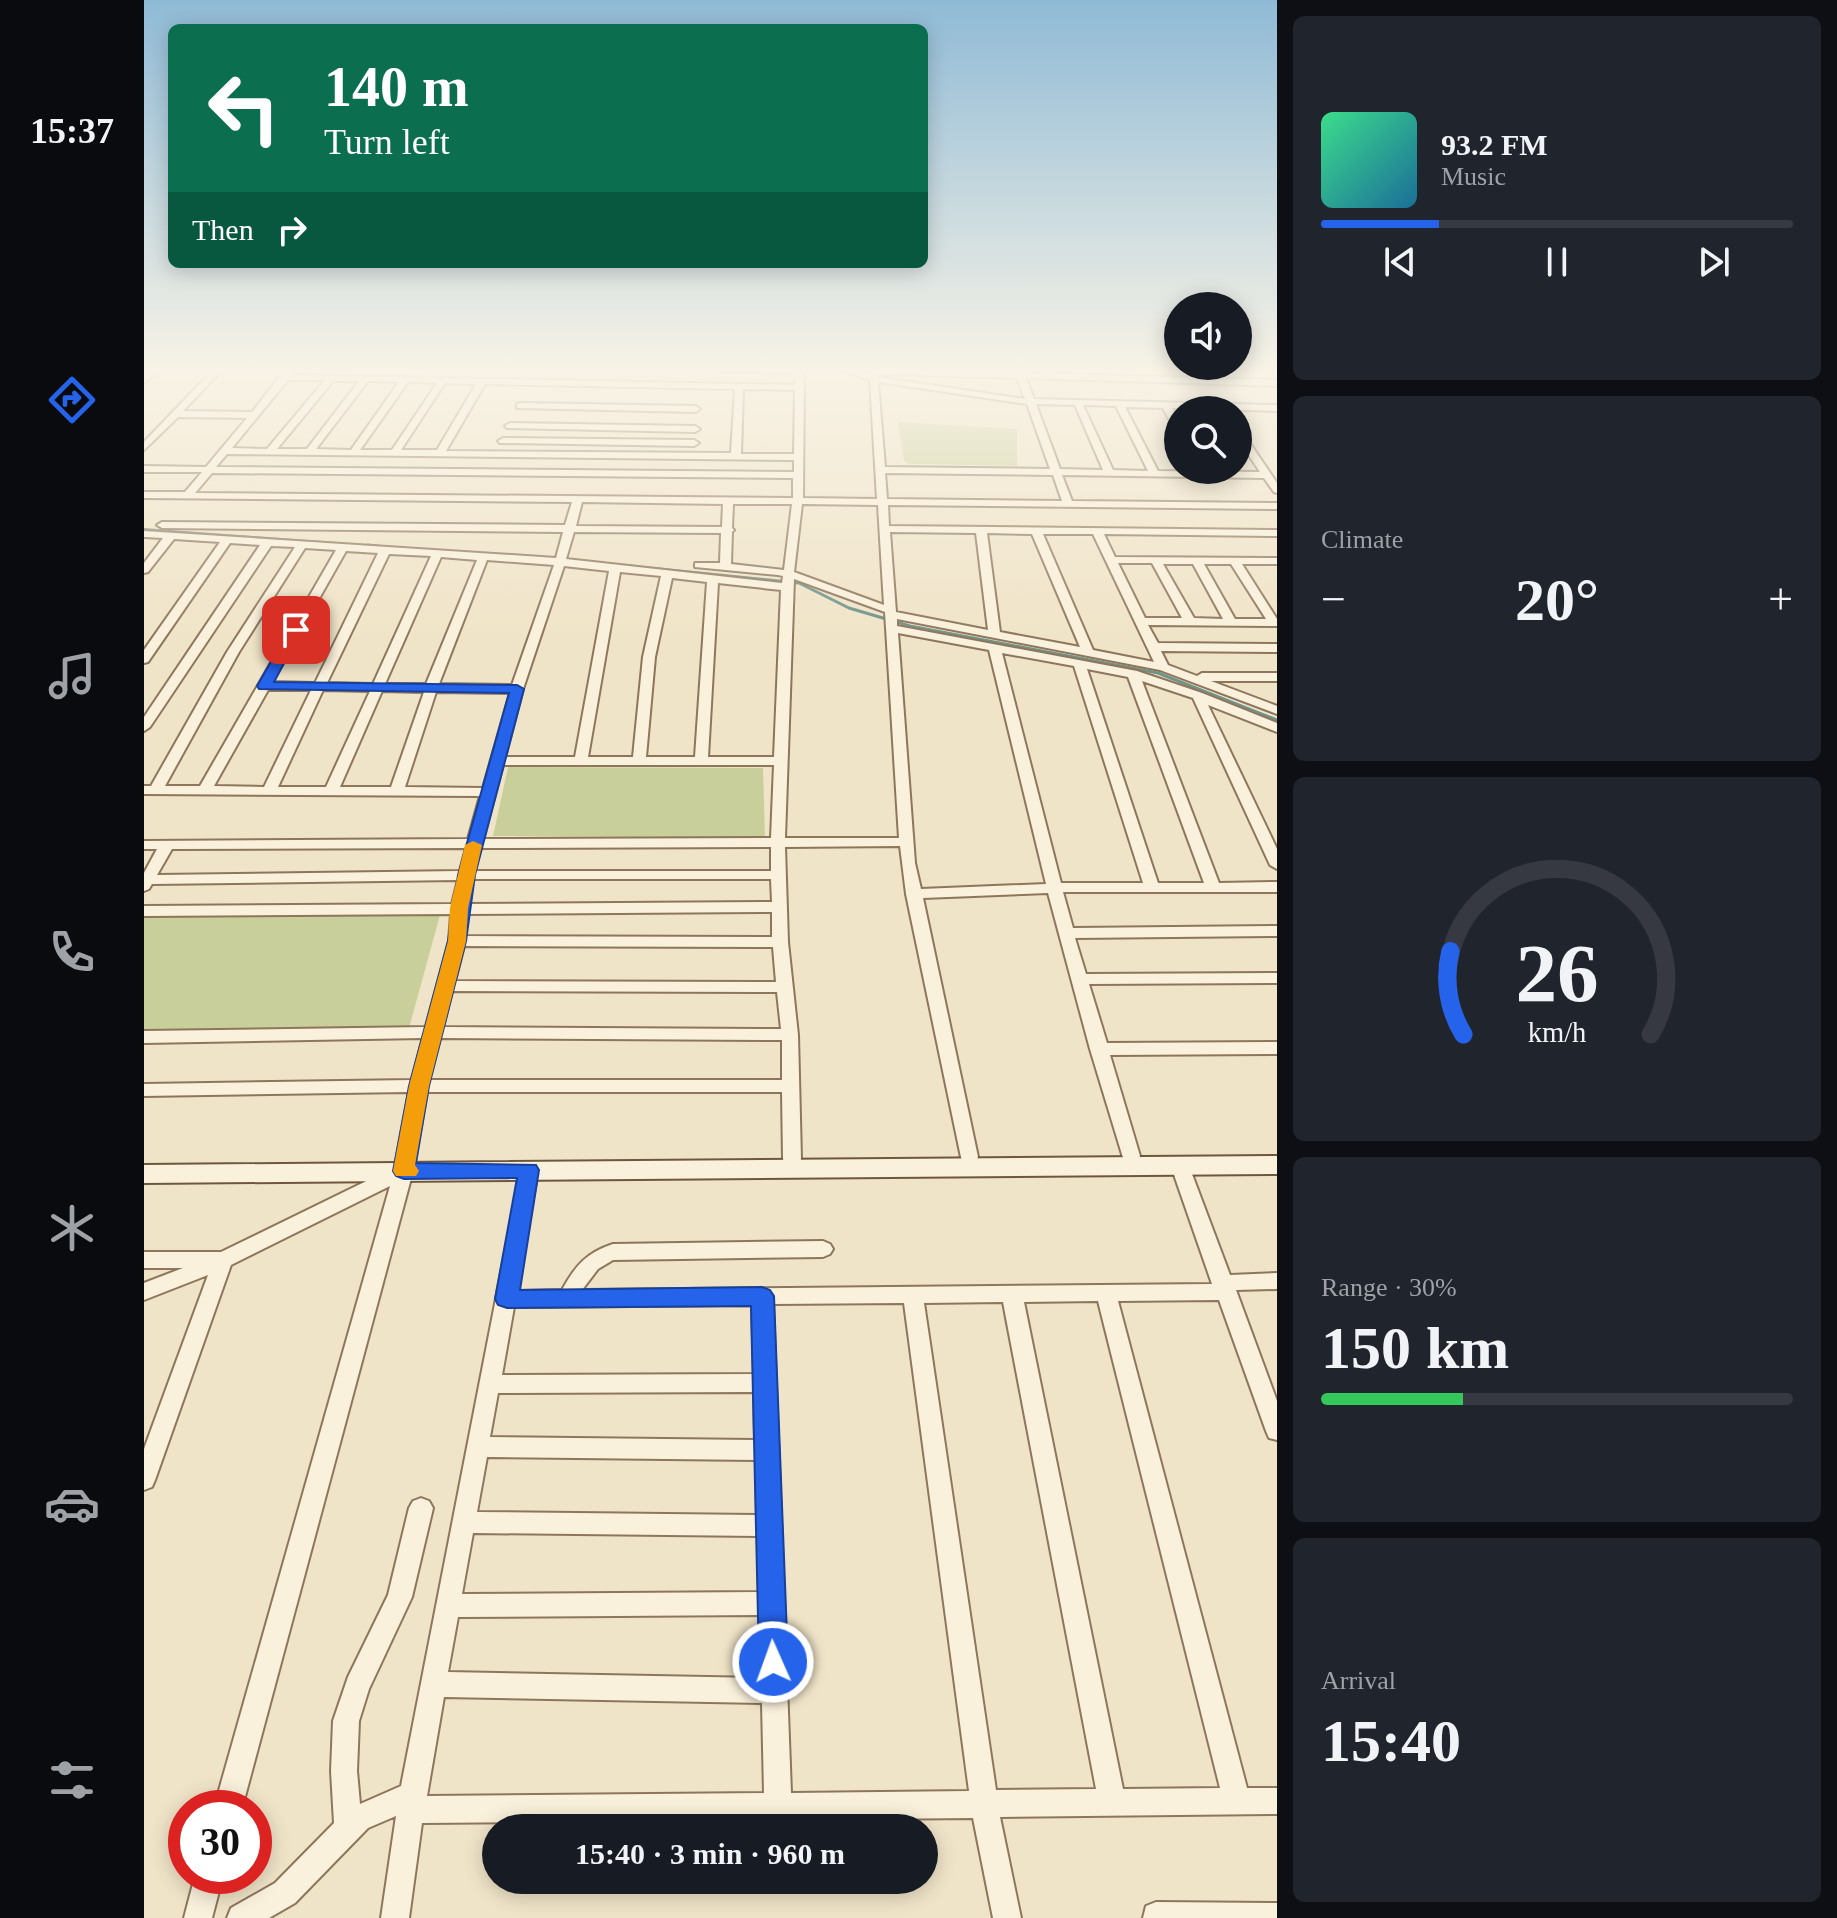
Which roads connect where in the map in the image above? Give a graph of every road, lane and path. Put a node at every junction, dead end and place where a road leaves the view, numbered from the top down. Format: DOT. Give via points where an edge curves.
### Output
graph roads {
  1 [pos="798,457"];
  2 [pos="217,458"];
  3 [pos="495,458"];
  4 [pos="879,458"];
  5 [pos="1051,458"];
  6 [pos="1102,458"];
  7 [pos="1146,458"];
  8 [pos="1254,458"];
  9 [pos="144,469"];
  10 [pos="208,469"];
  11 [pos="880,470"];
  12 [pos="489,472"];
  13 [pos="1057,472"];
  14 [pos="1109,473"];
  15 [pos="1154,473"];
  16 [pos="1164,473"];
  17 [pos="1252,474"];
  18 [pos="797,475"];
  19 [pos="1265,475"];
  20 [pos="1277,490"];
  21 [pos="144,495"];
  22 [pos="188,495"];
  23 [pos="337,496"];
  24 [pos="482,498"];
  25 [pos="578,499"];
  26 [pos="728,499"];
  27 [pos="798,500"];
  28 [pos="881,501"];
  29 [pos="1068,504"];
  30 [pos="1171,505"];
  31 [pos="330,506"];
  32 [pos="1277,506"];
  33 [pos="323,516"];
  34 [pos="144,523"];
  35 [pos="317,527"];
  36 [pos="569,529"];
  37 [pos="885,529"];
  38 [pos="729,530"];
  39 [pos="981,530"];
  40 [pos="1036,530"];
  41 [pos="1097,531"];
  42 [pos="1187,532"];
  43 [pos="1277,533"];
  44 [pos="144,534"];
  45 [pos="170,537"];
  46 [pos="227,540"];
  47 [pos="267,543"];
  48 [pos="302,544"];
  49 [pos="343,547"];
  50 [pos="385,550"];
  51 [pos="437,554"];
  52 [pos="483,557"];
  53 [pos="561,558"];
  54 [pos="1111,560"];
  55 [pos="1156,560"];
  56 [pos="1196,560"];
  57 [pos="1235,561"];
  58 [pos="1276,562"];
  59 [pos="615,567"];
  60 [pos="725,567"];
  61 [pos="144,570"];
  62 [pos="668,572"];
  63 [pos="713,577"];
  64 [pos="788,580"];
  65 [pos="890,617"];
  66 [pos="1142,621"];
  67 [pos="1190,622"];
  68 [pos="1231,622"];
  69 [pos="1276,623"];
  70 [pos="995,642"];
  71 [pos="1153,647"];
  72 [pos="1277,648"];
  73 [pos="1083,658"];
  74 [pos="144,659"];
  75 [pos="1163,667"];
  76 [pos="1133,674"];
  77 [pos="1192,677"];
  78 [pos="1277,677"];
  79 [pos="264,686"];
  80 [pos="317,687"];
  81 [pos="377,687"];
  82 [pos="431,688"];
  83 [pos="517,689"];
  84 [pos="1198,696"];
  85 [pos="1255,701"];
  86 [pos="1277,702"];
  87 [pos="1277,710"];
  88 [pos="144,727"];
  89 [pos="1276,729"];
  90 [pos="581,759"];
  91 [pos="639,759"];
  92 [pos="701,760"];
  93 [pos="497,761"];
  94 [pos="780,761"];
  95 [pos="150,790"];
  96 [pos="205,790"];
  97 [pos="269,790"];
  98 [pos="332,790"];
  99 [pos="397,791"];
  100 [pos="488,792"];
  101 [pos="906,842"];
  102 [pos="778,843"];
  103 [pos="474,844"];
  104 [pos="144,845"];
  105 [pos="167,845"];
  106 [pos="1277,865"];
  107 [pos="466,875"];
  108 [pos="778,875"];
  109 [pos="145,882"];
  110 [pos="1277,887"];
  111 [pos="1055,888"];
  112 [pos="1213,888"];
  113 [pos="1152,889"];
  114 [pos="914,894"];
  115 [pos="780,907"];
  116 [pos="459,908"];
  117 [pos="144,911"];
  118 [pos="1277,931"];
  119 [pos="1066,933"];
  120 [pos="457,941"];
  121 [pos="780,942"];
  122 [pos="1277,978"];
  123 [pos="1081,979"];
  124 [pos="445,986"];
  125 [pos="786,987"];
  126 [pos="434,1032"];
  127 [pos="790,1035"];
  128 [pos="144,1037"];
  129 [pos="1277,1048"];
  130 [pos="1099,1049"];
  131 [pos="419,1086"];
  132 [pos="791,1086"];
  133 [pos="144,1090"];
  134 [pos="1277,1155"];
  135 [pos="1131,1156"];
  136 [pos="969,1157"];
  137 [pos="792,1159"];
  138 [pos="144,1162"];
  139 [pos="1277,1165"];
  140 [pos="404,1166"];
  141 [pos="1180,1166"];
  142 [pos="529,1170"];
  143 [pos="144,1174"];
  144 [pos="823,1249"];
  145 [pos="144,1260"];
  146 [pos="223,1260"];
  147 [pos="1277,1281"];
  148 [pos="1223,1287"];
  149 [pos="144,1292"];
  150 [pos="1106,1293"];
  151 [pos="1012,1294"];
  152 [pos="913,1295"];
  153 [pos="762,1296"];
  154 [pos="568,1298"];
  155 [pos="507,1299"];
  156 [pos="765,1383"];
  157 [pos="490,1384"];
  158 [pos="1277,1431"];
  159 [pos="479,1447"];
  160 [pos="767,1450"];
  161 [pos="144,1480"];
  162 [pos="421,1508"];
  163 [pos="464,1522"];
  164 [pos="769,1526"];
  165 [pos="772,1603"];
  166 [pos="449,1606"];
  167 [pos="434,1684"];
  168 [pos="774,1691"];
  169 [pos="233,1790"];
  170 [pos="1277,1801"];
  171 [pos="412,1802"];
  172 [pos="1237,1802"];
  173 [pos="1112,1803"];
  174 [pos="984,1804"];
  175 [pos="778,1806"];
  176 [pos="348,1827"];
  177 [pos="204,1894"];
  178 [pos="1156,1916"];
  179 [pos="1277,1917"];
  180 [pos="198,1918"];
  181 [pos="241,1918"];
  182 [pos="395,1918"];
  183 [pos="1007,1918"];
  1 -- 18 [label="street"];
  2 -- 10 [label="street"];
  3 -- 12 [label="street"];
  4 -- 11 [label="street"];
  5 -- 13 [label="street"];
  6 -- 14 [label="street"];
  7 -- 15 [label="street"];
  8 -- 19 [label="street"];
  9 -- 10 [label="street"];
  10 -- 12 [label="street"];
  10 -- 22 [label="street"];
  11 -- 13 [label="street"];
  11 -- 28 [label="street"];
  12 -- 18 [label="street"];
  12 -- 24 [label="street"];
  13 -- 14 [label="street"];
  13 -- 29 [label="street"];
  14 -- 15 [label="street"];
  15 -- 16 [label="street"];
  17 -- 19 [label="street"];
  18 -- 27 [label="street"];
  19 -- 20 [label="street"];
  21 -- 22 [label="street"];
  22 -- 23 [label="street"];
  23 -- 24 [label="street"];
  23 -- 31 [label="street"];
  24 -- 25 [label="street"];
  25 -- 26 [label="street"];
  25 -- 36 [label="street"];
  26 -- 27 [label="street"];
  26 -- 38 [label="street"];
  27 -- 28 [label="street"];
  27 -- 64 [label="street"];
  28 -- 29 [label="street"];
  28 -- 37 [label="street"];
  29 -- 30 [label="street"];
  30 -- 32 [label="street"];
  30 -- 42 [label="street"];
  33 -- 35 [label="street"];
  34 -- 35 [label="street"];
  35 -- 36 [label="street"];
  36 -- 38 [label="street"];
  36 -- 53 [label="street"];
  37 -- 39 [label="street"];
  37 -- 65 [label="street"];
  38 -- 60 [label="street"];
  39 -- 40 [label="street"];
  39 -- 70 [label="street"];
  40 -- 41 [label="street"];
  40 -- 73 [label="street"];
  41 -- 42 [label="street"];
  41 -- 54 [label="street"];
  42 -- 43 [label="street"];
  44 -- 45 [label="street"];
  45 -- 46 [label="street"];
  45 -- 61 [label="street"];
  46 -- 47 [label="street"];
  46 -- 74 [label="street"];
  47 -- 48 [label="street"];
  47 -- 88 [label="street"];
  48 -- 49 [label="street"];
  48 -- 95 [label="street"];
  49 -- 50 [label="street"];
  49 -- 79 [label="street"];
  50 -- 51 [label="street"];
  50 -- 80 [label="street"];
  51 -- 52 [label="street"];
  51 -- 81 [label="street"];
  52 -- 53 [label="street"];
  52 -- 82 [label="street"];
  53 -- 59 [label="street"];
  53 -- 60 [label="street"];
  53 -- 83 [label="street"];
  54 -- 55 [label="street"];
  54 -- 66 [label="street"];
  55 -- 56 [label="street"];
  55 -- 67 [label="street"];
  56 -- 57 [label="street"];
  56 -- 68 [label="street"];
  57 -- 58 [label="street"];
  57 -- 69 [label="street"];
  59 -- 62 [label="street"];
  59 -- 90 [label="street"];
  60 -- 64 [label="street"];
  62 -- 63 [label="street"];
  62 -- 91 [label="street" via="649,657"];
  63 -- 64 [label="street"];
  63 -- 92 [label="street"];
  64 -- 65 [label="street" via="815,582"];
  64 -- 94 [label="street"];
  65 -- 70 [label="street"];
  65 -- 101 [label="street"];
  66 -- 67 [label="street"];
  66 -- 71 [label="street"];
  67 -- 68 [label="street"];
  68 -- 69 [label="street"];
  70 -- 73 [label="street"];
  70 -- 111 [label="street"];
  71 -- 72 [label="street"];
  71 -- 75 [label="street"];
  73 -- 75 [label="street"];
  73 -- 76 [label="street"];
  73 -- 113 [label="street"];
  75 -- 77 [label="street"];
  76 -- 84 [label="street"];
  76 -- 112 [label="street"];
  77 -- 78 [label="street"];
  77 -- 85 [label="street"];
  79 -- 80 [label="street"];
  79 -- 96 [label="street"];
  80 -- 81 [label="street"];
  80 -- 97 [label="street"];
  81 -- 82 [label="street"];
  81 -- 98 [label="street"];
  82 -- 83 [label="street"];
  82 -- 99 [label="street"];
  83 -- 93 [label="street"];
  84 -- 89 [label="street"];
  84 -- 106 [label="street"];
  85 -- 86 [label="street"];
  85 -- 87 [label="street"];
  90 -- 91 [label="street"];
  90 -- 93 [label="street"];
  91 -- 92 [label="street"];
  92 -- 94 [label="street"];
  93 -- 100 [label="street"];
  94 -- 102 [label="street"];
  95 -- 96 [label="street"];
  96 -- 97 [label="street"];
  97 -- 98 [label="street"];
  98 -- 99 [label="street"];
  99 -- 100 [label="street"];
  100 -- 103 [label="street"];
  101 -- 102 [label="street"];
  101 -- 114 [label="street"];
  102 -- 103 [label="street"];
  102 -- 108 [label="street"];
  103 -- 105 [label="street"];
  103 -- 107 [label="street"];
  104 -- 105 [label="street"];
  105 -- 109 [label="street"];
  107 -- 108 [label="street"];
  107 -- 109 [label="street"];
  107 -- 116 [label="street"];
  108 -- 115 [label="street"];
  110 -- 112 [label="street"];
  111 -- 113 [label="street"];
  111 -- 114 [label="street"];
  111 -- 119 [label="street"];
  112 -- 113 [label="street"];
  114 -- 136 [label="street"];
  115 -- 116 [label="street"];
  115 -- 121 [label="street"];
  116 -- 117 [label="street"];
  116 -- 120 [label="street"];
  118 -- 119 [label="street"];
  119 -- 123 [label="street"];
  120 -- 121 [label="street"];
  120 -- 124 [label="street"];
  121 -- 125 [label="street"];
  122 -- 123 [label="street"];
  123 -- 130 [label="street"];
  124 -- 125 [label="street"];
  124 -- 126 [label="street"];
  125 -- 127 [label="street"];
  126 -- 127 [label="street"];
  126 -- 128 [label="street"];
  126 -- 131 [label="street"];
  127 -- 132 [label="street"];
  129 -- 130 [label="street"];
  130 -- 135 [label="street"];
  131 -- 132 [label="street"];
  131 -- 133 [label="street"];
  131 -- 140 [label="street"];
  132 -- 137 [label="street"];
  134 -- 135 [label="street"];
  135 -- 136 [label="street"];
  136 -- 137 [label="street"];
  137 -- 140 [label="street"];
  138 -- 140 [label="street"];
  139 -- 141 [label="street"];
  140 -- 142 [label="street"];
  140 -- 143 [label="street"];
  140 -- 146 [label="street"];
  140 -- 169 [label="street"];
  141 -- 142 [label="street"];
  141 -- 148 [label="street"];
  142 -- 155 [label="street"];
  144 -- 154 [label="street" via="613,1252 587,1264"];
  145 -- 146 [label="street"];
  146 -- 149 [label="street"];
  146 -- 161 [label="street"];
  147 -- 148 [label="street"];
  148 -- 150 [label="street"];
  148 -- 158 [label="street"];
  150 -- 151 [label="street"];
  150 -- 172 [label="street"];
  151 -- 152 [label="street"];
  151 -- 173 [label="street"];
  152 -- 153 [label="street"];
  152 -- 174 [label="street"];
  153 -- 154 [label="street"];
  153 -- 156 [label="street"];
  154 -- 155 [label="street"];
  155 -- 157 [label="street"];
  156 -- 157 [label="street"];
  156 -- 160 [label="street"];
  157 -- 159 [label="street"];
  159 -- 160 [label="street"];
  159 -- 163 [label="street"];
  160 -- 164 [label="street"];
  162 -- 176 [label="street" via="400,1597 346,1721"];
  163 -- 164 [label="street"];
  163 -- 166 [label="street"];
  164 -- 165 [label="street"];
  165 -- 166 [label="street"];
  165 -- 168 [label="street"];
  166 -- 167 [label="street"];
  167 -- 168 [label="street"];
  167 -- 171 [label="street"];
  168 -- 175 [label="street"];
  170 -- 172 [label="street"];
  171 -- 175 [label="street"];
  171 -- 176 [label="street" via="369,1811"];
  171 -- 182 [label="street"];
  172 -- 173 [label="street"];
  173 -- 174 [label="street"];
  174 -- 175 [label="street"];
  174 -- 183 [label="street"];
  176 -- 181 [label="street" via="285,1893"];
  177 -- 180 [label="street"];
  178 -- 179 [label="street"];
}
